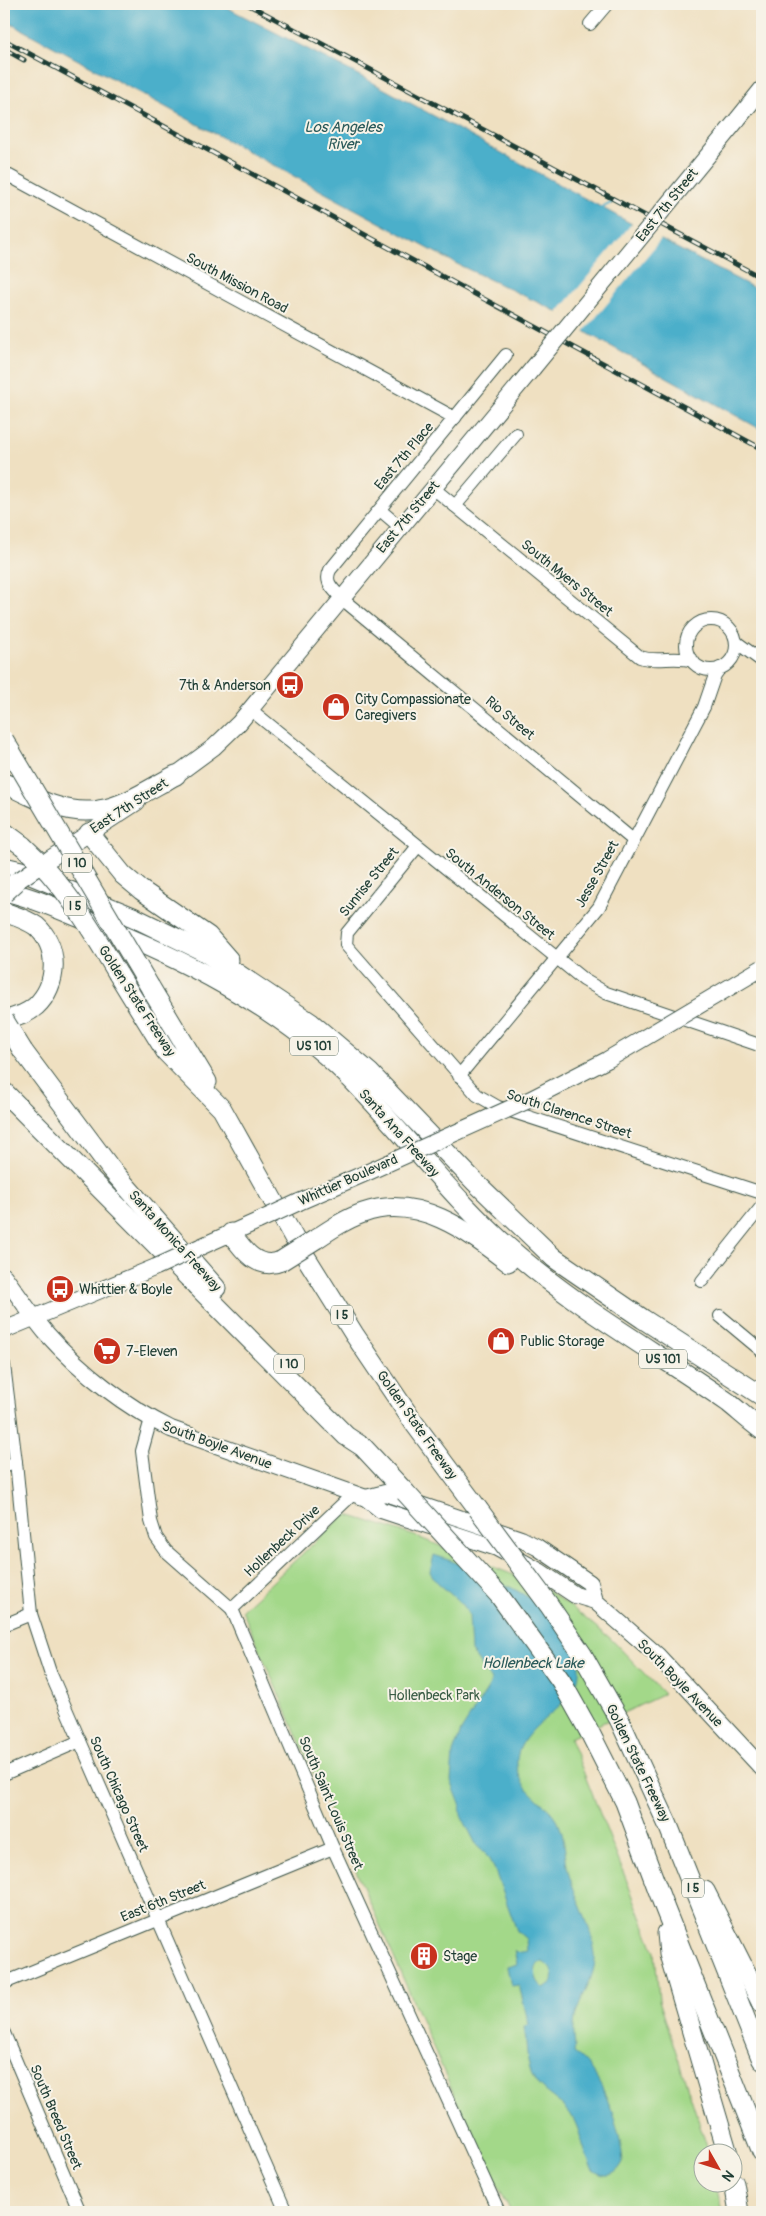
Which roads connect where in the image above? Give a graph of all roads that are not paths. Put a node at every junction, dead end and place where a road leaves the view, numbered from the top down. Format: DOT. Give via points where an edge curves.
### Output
graph roads {
  1 [pos="607,4"];
  2 [pos="590,24"];
  3 [pos="762,89"];
  4 [pos="4,173"];
  5 [pos="506,355"];
  6 [pos="455,418"];
  7 [pos="516,434"];
  8 [pos="433,488"];
  9 [pos="455,506"];
  10 [pos="380,510"];
  11 [pos="400,527"];
  12 [pos="326,577"];
  13 [pos="341,598"];
  14 [pos="687,641"];
  15 [pos="736,642"];
  16 [pos="665,659"];
  17 [pos="758,660"];
  18 [pos="698,664"];
  19 [pos="724,665"];
  20 [pos="710,689"];
  21 [pos="251,710"];
  22 [pos="4,740"];
  23 [pos="176,775"];
  24 [pos="4,783"];
  25 [pos="4,832"];
  26 [pos="89,833"];
  27 [pos="633,840"];
  28 [pos="418,846"];
  29 [pos="4,866"];
  30 [pos="7,889"];
  31 [pos="4,912"];
  32 [pos="345,939"];
  33 [pos="556,959"];
  34 [pos="762,968"];
  35 [pos="245,978"];
  36 [pos="4,1020"];
  37 [pos="762,1046"];
  38 [pos="459,1076"];
  39 [pos="4,1092"];
  40 [pos="222,1109"];
  41 [pos="762,1193"];
  42 [pos="762,1206"];
  43 [pos="231,1233"];
  44 [pos="4,1276"];
  45 [pos="702,1281"];
  46 [pos="561,1291"];
  47 [pos="35,1316"];
  48 [pos="720,1316"];
  49 [pos="4,1330"];
  50 [pos="762,1351"];
  51 [pos="4,1365"];
  52 [pos="762,1396"];
  53 [pos="152,1419"];
  54 [pos="762,1430"];
  55 [pos="363,1446"];
  56 [pos="16,1462"];
  57 [pos="4,1467"];
  58 [pos="360,1496"];
  59 [pos="232,1609"];
  60 [pos="30,1614"];
  61 [pos="4,1625"];
  62 [pos="80,1741"];
  63 [pos="762,1768"];
  64 [pos="4,1774"];
  65 [pos="668,1825"];
  66 [pos="333,1848"];
  67 [pos="665,1909"];
  68 [pos="158,1920"];
  69 [pos="4,1983"];
  70 [pos="762,2004"];
  71 [pos="4,2033"];
  72 [pos="762,2060"];
  73 [pos="725,2144"];
  74 [pos="762,2152"];
  75 [pos="736,2194"];
  76 [pos="80,2212"];
  77 [pos="286,2212"];
  78 [pos="499,2212"];
  79 [pos="739,2212"];
  1 -- 2 [label="street"];
  3 -- 8 [label="main road, East 7th Street, bridge"];
  4 -- 6 [label="street, South Mission Road"];
  5 -- 6 [label="street, East 7th Place"];
  6 -- 10 [label="street, East 7th Place"];
  7 -- 9 [label="street"];
  8 -- 9 [label="street, South Myers Street"];
  8 -- 11 [label="main road, East 7th Street"];
  9 -- 16 [label="street, South Myers Street" via="640,657"];
  10 -- 11 [label="street"];
  10 -- 12 [label="street, East 7th Place"];
  11 -- 13 [label="main road, East 7th Street"];
  12 -- 13 [label="street, Rio Street"];
  13 -- 21 [label="main road, East 7th Street"];
  13 -- 27 [label="street, Rio Street"];
  14 -- 15 [label="street" via="699,624 714,620 729,628"];
  14 -- 16 [label="street"];
  14 -- 18 [label="street" via="688,652"];
  15 -- 17 [label="street"];
  15 -- 19 [label="street" via="736,650"];
  16 -- 18 [label="street, South Myers Street"];
  17 -- 19 [label="street"];
  18 -- 19 [label="street"];
  18 -- 20 [label="street"];
  19 -- 20 [label="street, Jesse Street" via="715,675"];
  20 -- 27 [label="street, Jesse Street" via="703,709"];
  21 -- 23 [label="main road, East 7th Street" via="214,747"];
  21 -- 28 [label="street, South Anderson Street"];
  22 -- 40 [label="highway, I 10, bridge"];
  23 -- 24 [label="highway" via="121,804 82,811 33,798"];
  23 -- 26 [label="main road, East 7th Street"];
  25 -- 40 [label="highway, Golden State Freeway / I 5, bridge" via="23,846 54,878 74,904 166,1052"];
  26 -- 30 [label="main road, East 7th Street, bridge"];
  26 -- 35 [label="highway" via="124,874 149,896 208,936"];
  27 -- 33 [label="street, Jesse Street" via="599,907"];
  28 -- 32 [label="street, Sunrise Street"];
  28 -- 33 [label="street, South Anderson Street"];
  29 -- 35 [label="highway, Santa Ana Freeway / US 101" via="133,917 205,952"];
  30 -- 46 [label="highway, Santa Ana Freeway / US 101" via="173,958 219,982 294,1030 347,1075 476,1218"];
  31 -- 36 [label="highway" via="36,927 52,950 54,963 53,976 42,999 34,1008"];
  32 -- 38 [label="street, South Clarence Street" via="346,945"];
  33 -- 37 [label="street, South Anderson Street" via="606,993"];
  33 -- 38 [label="street, Jesse Street"];
  34 -- 43 [label="main road, Whittier Boulevard, bridge" via="657,1032 531,1099"];
  35 -- 52 [label="highway, Santa Ana Freeway / US 101" via="311,1023 370,1073 554,1258"];
  36 -- 55 [label="highway, Santa Monica Freeway / I 10, bridge" via="23,1051 111,1169 213,1284 352,1429"];
  38 -- 41 [label="street, South Clarence Street" via="477,1095 498,1107"];
  39 -- 55 [label="highway, Golden State Freeway / I 5" via="346,1436"];
  40 -- 65 [label="highway, Golden State Freeway / I 5, bridge" via="294,1238 354,1334 414,1423 550,1605 582,1654 619,1719"];
  42 -- 45 [label="street"];
  43 -- 46 [label="highway, bridge" via="252,1258 265,1264 281,1261 350,1218 374,1210 402,1209 427,1213 469,1232 533,1282"];
  43 -- 47 [label="main road, Whittier Boulevard, bridge"];
  44 -- 47 [label="main road, South Boyle Avenue"];
  46 -- 54 [label="highway, Santa Ana Freeway / US 101" via="730,1404"];
  47 -- 49 [label="main road, Whittier Boulevard"];
  47 -- 53 [label="main road, South Boyle Avenue" via="46,1333 75,1361 125,1402"];
  48 -- 50 [label="street"];
  51 -- 56 [label="street, South Chicago Street"];
  53 -- 58 [label="main road, South Boyle Avenue" via="171,1429"];
  53 -- 59 [label="street, South Saint Louis Street" via="142,1451 151,1522 156,1537 166,1551"];
  55 -- 67 [label="highway, Golden State Freeway / I 5, bridge" via="499,1595 560,1681 625,1802"];
  56 -- 57 [label="street"];
  56 -- 60 [label="street, South Chicago Street"];
  58 -- 59 [label="street, Hollenbeck Drive"];
  58 -- 63 [label="main road, South Boyle Avenue" via="385,1493 537,1547 590,1583 595,1601 657,1655"];
  59 -- 66 [label="street, South Saint Louis Street"];
  60 -- 61 [label="street"];
  60 -- 62 [label="street, South Chicago Street" via="50,1672"];
  62 -- 64 [label="street"];
  62 -- 68 [label="street, South Chicago Street"];
  65 -- 70 [label="highway" via="722,1922"];
  65 -- 72 [label="highway, Golden State Freeway / I 5"];
  66 -- 68 [label="street, East 6th Street"];
  66 -- 78 [label="street, South Saint Louis Street"];
  67 -- 73 [label="highway" via="669,1954"];
  67 -- 74 [label="highway, Golden State Freeway / I 5"];
  68 -- 69 [label="street, East 6th Street"];
  68 -- 77 [label="street, South Chicago Street"];
  71 -- 76 [label="street, South Breed Street"];
  75 -- 79 [label="highway"];
}
